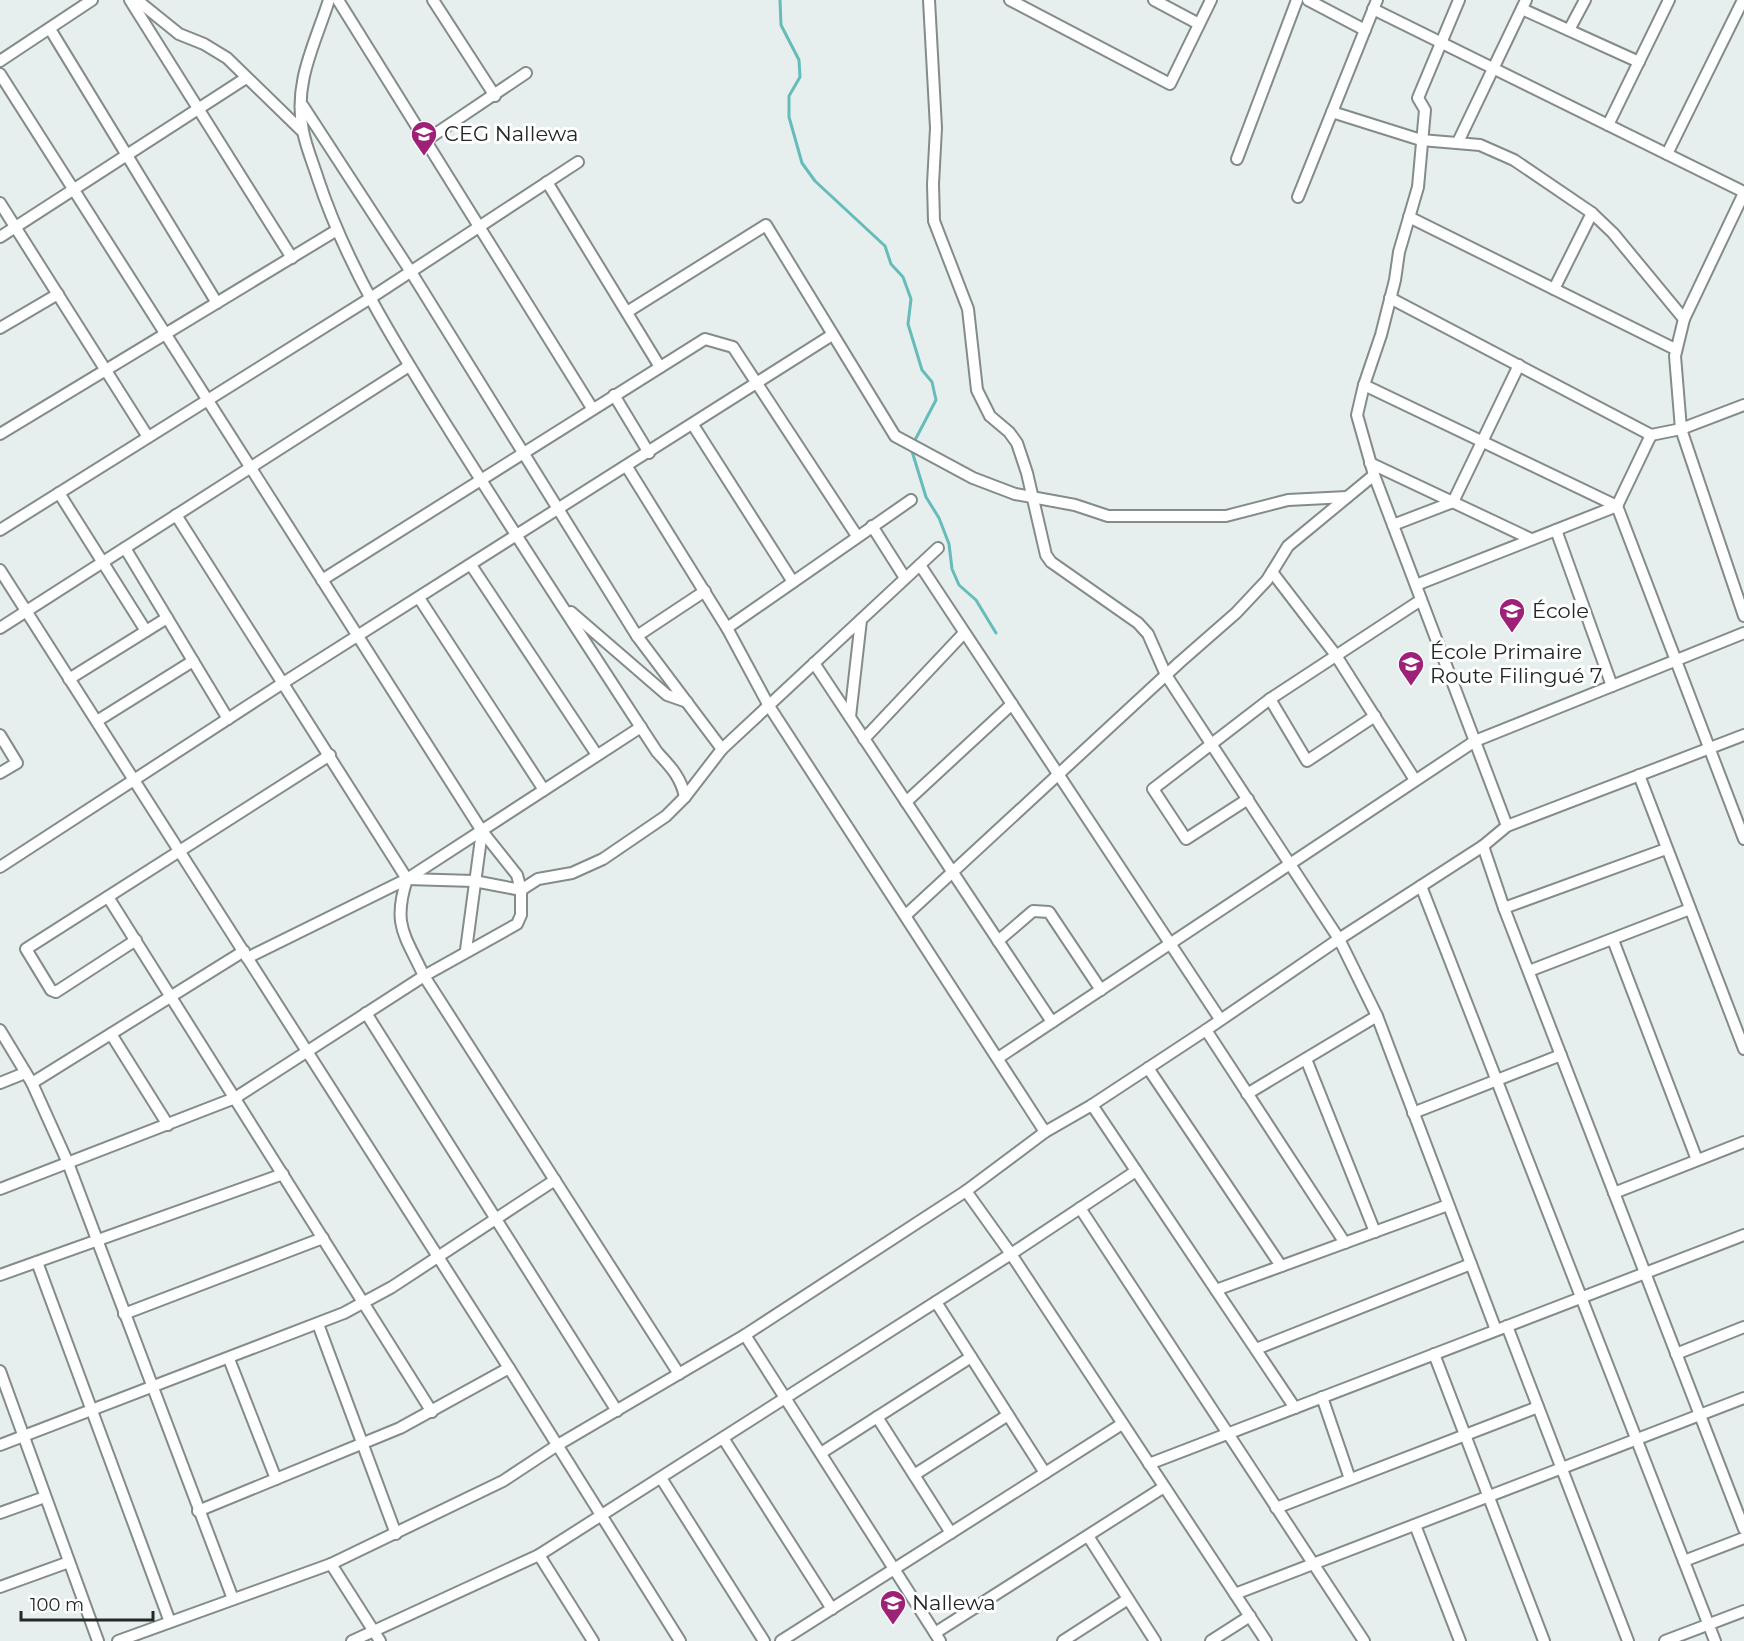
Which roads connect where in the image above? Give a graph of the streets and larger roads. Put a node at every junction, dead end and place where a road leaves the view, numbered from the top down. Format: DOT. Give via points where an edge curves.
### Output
graph roads {
  1 [pos="92,0"];
  2 [pos="130,0"];
  3 [pos="137,0"];
  4 [pos="329,0"];
  5 [pos="338,0"];
  6 [pos="433,0"];
  7 [pos="929,0"];
  8 [pos="1010,0"];
  9 [pos="1154,0"];
  10 [pos="1211,0"];
  11 [pos="1297,0"];
  12 [pos="1308,0"];
  13 [pos="1459,0"];
  14 [pos="1585,0"];
  15 [pos="1669,0"];
  16 [pos="1743,0"];
  17 [pos="1375,4"];
  18 [pos="1524,4"];
  19 [pos="1199,24"];
  20 [pos="50,29"];
  21 [pos="1365,30"];
  22 [pos="1569,30"];
  23 [pos="1441,42"];
  24 [pos="0,61"];
  25 [pos="1639,62"];
  26 [pos="1493,68"];
  27 [pos="526,73"];
  28 [pos="0,74"];
  29 [pos="246,78"];
  30 [pos="4,90"];
  31 [pos="495,96"];
  32 [pos="302,105"];
  33 [pos="198,109"];
  34 [pos="1332,112"];
  35 [pos="1608,125"];
  36 [pos="302,131"];
  37 [pos="1421,140"];
  38 [pos="425,141"];
  39 [pos="1458,141"];
  40 [pos="1667,154"];
  41 [pos="127,155"];
  42 [pos="1237,159"];
  43 [pos="578,162"];
  44 [pos="548,182"];
  45 [pos="74,189"];
  46 [pos="1744,193"];
  47 [pos="1298,198"];
  48 [pos="0,203"];
  49 [pos="1592,213"];
  50 [pos="1408,217"];
  51 [pos="15,227"];
  52 [pos="479,227"];
  53 [pos="337,230"];
  54 [pos="0,237"];
  55 [pos="292,258"];
  56 [pos="411,272"];
  57 [pos="1554,289"];
  58 [pos="58,294"];
  59 [pos="1390,298"];
  60 [pos="369,299"];
  61 [pos="217,303"];
  62 [pos="627,312"];
  63 [pos="1684,319"];
  64 [pos="0,328"];
  65 [pos="166,334"];
  66 [pos="832,335"];
  67 [pos="1675,349"];
  68 [pos="1519,365"];
  69 [pos="409,366"];
  70 [pos="660,367"];
  71 [pos="106,370"];
  72 [pos="758,384"];
  73 [pos="1364,385"];
  74 [pos="614,395"];
  75 [pos="208,400"];
  76 [pos="1744,405"];
  77 [pos="592,408"];
  78 [pos="693,425"];
  79 [pos="1681,429"];
  80 [pos="0,434"];
  81 [pos="1651,435"];
  82 [pos="148,437"];
  83 [pos="1482,441"];
  84 [pos="649,453"];
  85 [pos="524,454"];
  86 [pos="1370,463"];
  87 [pos="250,467"];
  88 [pos="627,467"];
  89 [pos="1374,475"];
  90 [pos="482,482"];
  91 [pos="59,493"];
  92 [pos="1030,497"];
  93 [pos="1347,497"];
  94 [pos="911,500"];
  95 [pos="1453,502"];
  96 [pos="1617,506"];
  97 [pos="558,510"];
  98 [pos="176,515"];
  99 [pos="1393,525"];
  100 [pos="872,526"];
  101 [pos="0,530"];
  102 [pos="1556,530"];
  103 [pos="516,536"];
  104 [pos="857,537"];
  105 [pos="1531,540"];
  106 [pos="125,548"];
  107 [pos="938,548"];
  108 [pos="102,562"];
  109 [pos="471,565"];
  110 [pos="920,565"];
  111 [pos="0,570"];
  112 [pos="1272,572"];
  113 [pos="905,579"];
  114 [pos="322,580"];
  115 [pos="792,582"];
  116 [pos="1416,585"];
  117 [pos="705,591"];
  118 [pos="419,598"];
  119 [pos="1421,600"];
  120 [pos="561,603"];
  121 [pos="26,611"];
  122 [pos="1744,616"];
  123 [pos="167,618"];
  124 [pos="861,620"];
  125 [pos="0,628"];
  126 [pos="727,628"];
  127 [pos="146,631"];
  128 [pos="964,633"];
  129 [pos="1744,633"];
  130 [pos="358,636"];
  131 [pos="637,636"];
  132 [pos="1335,654"];
  133 [pos="193,660"];
  134 [pos="1676,660"];
  135 [pos="814,663"];
  136 [pos="1166,675"];
  137 [pos="69,679"];
  138 [pos="283,683"];
  139 [pos="1612,686"];
  140 [pos="1270,699"];
  141 [pos="687,702"];
  142 [pos="1012,704"];
  143 [pos="769,706"];
  144 [pos="1375,716"];
  145 [pos="850,717"];
  146 [pos="228,719"];
  147 [pos="97,722"];
  148 [pos="641,727"];
  149 [pos="0,735"];
  150 [pos="1744,735"];
  151 [pos="864,739"];
  152 [pos="1475,741"];
  153 [pos="1211,743"];
  154 [pos="722,748"];
  155 [pos="1709,748"];
  156 [pos="330,755"];
  157 [pos="597,755"];
  158 [pos="0,773"];
  159 [pos="1059,774"];
  160 [pos="1638,776"];
  161 [pos="134,780"];
  162 [pos="1416,780"];
  163 [pos="544,790"];
  164 [pos="685,797"];
  165 [pos="1248,799"];
  166 [pos="906,802"];
  167 [pos="1507,826"];
  168 [pos="482,831"];
  169 [pos="1744,839"];
  170 [pos="1483,846"];
  171 [pos="1666,849"];
  172 [pos="179,851"];
  173 [pos="1290,864"];
  174 [pos="0,867"];
  175 [pos="952,873"];
  176 [pos="407,879"];
  177 [pos="474,881"];
  178 [pos="1421,886"];
  179 [pos="521,890"];
  180 [pos="108,897"];
  181 [pos="1504,908"];
  182 [pos="1690,909"];
  183 [pos="906,915"];
  184 [pos="1340,939"];
  185 [pos="136,940"];
  186 [pos="1613,940"];
  187 [pos="998,941"];
  188 [pos="1171,944"];
  189 [pos="466,950"];
  190 [pos="245,954"];
  191 [pos="1529,971"];
  192 [pos="424,976"];
  193 [pos="1101,990"];
  194 [pos="171,996"];
  195 [pos="366,1013"];
  196 [pos="1377,1016"];
  197 [pos="1220,1019"];
  198 [pos="1052,1022"];
  199 [pos="0,1030"];
  200 [pos="1206,1030"];
  201 [pos="111,1034"];
  202 [pos="1744,1049"];
  203 [pos="307,1052"];
  204 [pos="1561,1055"];
  205 [pos="998,1058"];
  206 [pos="1306,1059"];
  207 [pos="1148,1068"];
  208 [pos="29,1078"];
  209 [pos="1497,1080"];
  210 [pos="0,1083"];
  211 [pos="1247,1094"];
  212 [pos="235,1098"];
  213 [pos="1092,1105"];
  214 [pos="1413,1113"];
  215 [pos="168,1125"];
  216 [pos="1045,1132"];
  217 [pos="1744,1142"];
  218 [pos="1697,1160"];
  219 [pos="68,1163"];
  220 [pos="1136,1171"];
  221 [pos="283,1174"];
  222 [pos="555,1180"];
  223 [pos="0,1189"];
  224 [pos="966,1191"];
  225 [pos="1614,1193"];
  226 [pos="1448,1205"];
  227 [pos="1080,1208"];
  228 [pos="497,1219"];
  229 [pos="1375,1232"];
  230 [pos="1744,1235"];
  231 [pos="322,1238"];
  232 [pos="96,1241"];
  233 [pos="1345,1243"];
  234 [pos="1011,1254"];
  235 [pos="438,1257"];
  236 [pos="37,1262"];
  237 [pos="1471,1264"];
  238 [pos="1281,1266"];
  239 [pos="1645,1273"];
  240 [pos="0,1275"];
  241 [pos="1216,1290"];
  242 [pos="1582,1297"];
  243 [pos="936,1302"];
  244 [pos="364,1303"];
  245 [pos="124,1314"];
  246 [pos="318,1324"];
  247 [pos="1744,1327"];
  248 [pos="1502,1328"];
  249 [pos="745,1335"];
  250 [pos="1256,1349"];
  251 [pos="1434,1354"];
  252 [pos="1676,1354"];
  253 [pos="971,1357"];
  254 [pos="229,1359"];
  255 [pos="509,1368"];
  256 [pos="0,1371"];
  257 [pos="679,1374"];
  258 [pos="152,1387"];
  259 [pos="1322,1397"];
  260 [pos="786,1398"];
  261 [pos="1744,1398"];
  262 [pos="1538,1407"];
  263 [pos="1295,1408"];
  264 [pos="91,1410"];
  265 [pos="617,1411"];
  266 [pos="432,1412"];
  267 [pos="1008,1415"];
  268 [pos="1700,1415"];
  269 [pos="877,1417"];
  270 [pos="1122,1424"];
  271 [pos="1230,1433"];
  272 [pos="1466,1435"];
  273 [pos="23,1436"];
  274 [pos="723,1438"];
  275 [pos="1637,1440"];
  276 [pos="363,1444"];
  277 [pos="0,1445"];
  278 [pos="556,1446"];
  279 [pos="821,1453"];
  280 [pos="1149,1464"];
  281 [pos="1562,1469"];
  282 [pos="1045,1473"];
  283 [pos="914,1475"];
  284 [pos="661,1478"];
  285 [pos="276,1479"];
  286 [pos="1350,1479"];
  287 [pos="1164,1487"];
  288 [pos="1490,1496"];
  289 [pos="45,1497"];
  290 [pos="1276,1508"];
  291 [pos="198,1511"];
  292 [pos="0,1513"];
  293 [pos="600,1516"];
  294 [pos="1415,1525"];
  295 [pos="1744,1529"];
  296 [pos="951,1533"];
  297 [pos="396,1534"];
  298 [pos="1088,1536"];
  299 [pos="1744,1538"];
  300 [pos="539,1555"];
  301 [pos="1684,1561"];
  302 [pos="69,1562"];
  303 [pos="331,1563"];
  304 [pos="1313,1564"];
  305 [pos="894,1569"];
  306 [pos="0,1587"];
  307 [pos="1235,1594"];
  308 [pos="233,1599"];
  309 [pos="1128,1599"];
  310 [pos="832,1609"];
  311 [pos="1744,1611"];
  312 [pos="1250,1616"];
  313 [pos="170,1622"];
  314 [pos="1709,1624"];
  315 [pos="377,1637"];
  316 [pos="937,1637"];
  317 [pos="98,1641"];
  318 [pos="118,1641"];
  319 [pos="352,1641"];
  320 [pos="593,1641"];
  321 [pos="680,1641"];
  322 [pos="764,1641"];
  323 [pos="781,1641"];
  324 [pos="1063,1641"];
  325 [pos="1155,1641"];
  326 [pos="1211,1641"];
  327 [pos="1266,1641"];
  328 [pos="1364,1641"];
  329 [pos="1460,1641"];
  330 [pos="1544,1641"];
  331 [pos="1628,1641"];
  332 [pos="1665,1641"];
  333 [pos="1715,1641"];
  1 -- 20 [label="street"];
  2 -- 33 [label="street"];
  3 -- 29 [label="street" via="179,34 226,58"];
  4 -- 32 [label="street" via="305,63"];
  5 -- 38 [label="street"];
  6 -- 31 [label="street"];
  7 -- 92 [label="street" via="936,128 934,221 968,309 977,390 990,416 1017,443"];
  8 -- 19 [label="street" via="1170,84"];
  9 -- 19 [label="street"];
  10 -- 19 [label="street"];
  11 -- 42 [label="street"];
  12 -- 21 [label="street"];
  13 -- 23 [label="street"];
  14 -- 22 [label="street"];
  15 -- 25 [label="street"];
  16 -- 40 [label="street"];
  17 -- 21 [label="street"];
  17 -- 23 [label="street"];
  18 -- 22 [label="street"];
  18 -- 26 [label="street"];
  20 -- 24 [label="street"];
  20 -- 41 [label="street"];
  21 -- 34 [label="street"];
  22 -- 25 [label="street"];
  23 -- 26 [label="street"];
  23 -- 37 [label="street" via="1418,98 1425,110"];
  25 -- 35 [label="street"];
  26 -- 35 [label="street"];
  26 -- 39 [label="street"];
  27 -- 31 [label="street"];
  28 -- 30 [label="street"];
  29 -- 33 [label="street"];
  29 -- 36 [label="street"];
  30 -- 45 [label="street"];
  31 -- 38 [label="street"];
  32 -- 36 [label="street"];
  32 -- 56 [label="street"];
  33 -- 41 [label="street"];
  33 -- 55 [label="street"];
  34 -- 37 [label="street"];
  34 -- 47 [label="street"];
  35 -- 40 [label="street"];
  36 -- 53 [label="street"];
  37 -- 39 [label="street"];
  37 -- 50 [label="street" via="1418,187"];
  38 -- 52 [label="street"];
  39 -- 49 [label="street" via="1514,159"];
  40 -- 46 [label="street"];
  41 -- 45 [label="street"];
  41 -- 61 [label="street"];
  43 -- 44 [label="street"];
  44 -- 52 [label="street"];
  44 -- 62 [label="street"];
  45 -- 51 [label="street"];
  45 -- 65 [label="street"];
  46 -- 63 [label="street"];
  48 -- 51 [label="street"];
  49 -- 57 [label="street"];
  49 -- 63 [label="street" via="1618,238"];
  50 -- 57 [label="street"];
  50 -- 59 [label="street"];
  51 -- 54 [label="street"];
  51 -- 58 [label="street"];
  52 -- 56 [label="street"];
  52 -- 77 [label="street"];
  53 -- 55 [label="street"];
  53 -- 60 [label="street"];
  55 -- 61 [label="street"];
  56 -- 60 [label="street"];
  56 -- 85 [label="street"];
  57 -- 67 [label="street"];
  58 -- 64 [label="street"];
  58 -- 71 [label="street"];
  59 -- 68 [label="street"];
  59 -- 73 [label="street"];
  60 -- 69 [label="street"];
  60 -- 75 [label="street"];
  61 -- 65 [label="street"];
  62 -- 66 [label="street" via="766,225"];
  62 -- 70 [label="street"];
  63 -- 67 [label="street"];
  65 -- 71 [label="street"];
  65 -- 75 [label="street"];
  66 -- 72 [label="street"];
  66 -- 92 [label="street" via="896,436 973,478"];
  67 -- 79 [label="street"];
  68 -- 81 [label="street"];
  68 -- 83 [label="street"];
  69 -- 87 [label="street"];
  69 -- 90 [label="street"];
  70 -- 72 [label="street" via="705,339 733,347"];
  70 -- 74 [label="street"];
  71 -- 80 [label="street"];
  71 -- 82 [label="street"];
  72 -- 78 [label="street"];
  72 -- 104 [label="street"];
  73 -- 83 [label="street"];
  73 -- 86 [label="street" via="1357,415"];
  74 -- 77 [label="street"];
  74 -- 84 [label="street"];
  75 -- 82 [label="street"];
  75 -- 87 [label="street"];
  76 -- 79 [label="street"];
  77 -- 85 [label="street"];
  78 -- 84 [label="street"];
  78 -- 115 [label="street"];
  79 -- 81 [label="street"];
  79 -- 122 [label="street"];
  81 -- 96 [label="street"];
  82 -- 91 [label="street"];
  83 -- 95 [label="street"];
  83 -- 96 [label="street"];
  84 -- 88 [label="street"];
  85 -- 90 [label="street"];
  85 -- 97 [label="street"];
  86 -- 89 [label="street"];
  86 -- 95 [label="street"];
  87 -- 98 [label="street"];
  87 -- 114 [label="street"];
  88 -- 97 [label="street"];
  88 -- 117 [label="street"];
  89 -- 93 [label="street"];
  89 -- 99 [label="street"];
  90 -- 103 [label="street"];
  90 -- 114 [label="street"];
  91 -- 101 [label="street"];
  91 -- 108 [label="street"];
  92 -- 93 [label="street" via="1108,516 1162,517 1226,516 1288,500"];
  92 -- 136 [label="street" via="1046,555 1144,629"];
  93 -- 112 [label="street" via="1288,546"];
  94 -- 100 [label="street"];
  95 -- 99 [label="street"];
  95 -- 105 [label="street"];
  96 -- 102 [label="street"];
  96 -- 134 [label="street"];
  97 -- 103 [label="street"];
  97 -- 131 [label="street"];
  98 -- 106 [label="street"];
  98 -- 138 [label="street"];
  99 -- 116 [label="street"];
  100 -- 104 [label="street"];
  100 -- 113 [label="street"];
  102 -- 105 [label="street"];
  102 -- 139 [label="street"];
  103 -- 109 [label="street"];
  103 -- 120 [label="street"];
  104 -- 115 [label="street"];
  105 -- 116 [label="street"];
  106 -- 108 [label="street"];
  106 -- 123 [label="street"];
  107 -- 110 [label="street"];
  108 -- 121 [label="street"];
  108 -- 127 [label="street"];
  109 -- 118 [label="street"];
  109 -- 157 [label="street"];
  110 -- 113 [label="street"];
  110 -- 128 [label="street"];
  111 -- 121 [label="street"];
  112 -- 132 [label="street"];
  112 -- 136 [label="street" via="1236,613"];
  113 -- 124 [label="street"];
  114 -- 130 [label="street"];
  115 -- 126 [label="street"];
  116 -- 119 [label="street"];
  117 -- 126 [label="street"];
  117 -- 131 [label="street"];
  118 -- 130 [label="street"];
  118 -- 163 [label="street"];
  119 -- 132 [label="street"];
  119 -- 152 [label="street"];
  120 -- 141 [label="street" via="667,695"];
  120 -- 148 [label="street"];
  121 -- 125 [label="street"];
  121 -- 137 [label="street"];
  123 -- 127 [label="street"];
  123 -- 133 [label="street"];
  124 -- 135 [label="street"];
  124 -- 145 [label="street"];
  126 -- 143 [label="street"];
  127 -- 137 [label="street"];
  128 -- 142 [label="street"];
  128 -- 151 [label="street"];
  129 -- 134 [label="street"];
  130 -- 138 [label="street"];
  130 -- 168 [label="street"];
  131 -- 141 [label="street"];
  132 -- 140 [label="street"];
  132 -- 144 [label="street"];
  133 -- 146 [label="street"];
  133 -- 147 [label="street"];
  134 -- 139 [label="street"];
  134 -- 155 [label="street"];
  135 -- 143 [label="street"];
  135 -- 145 [label="street"];
  136 -- 153 [label="street"];
  136 -- 159 [label="street"];
  137 -- 147 [label="street"];
  138 -- 146 [label="street"];
  138 -- 156 [label="street"];
  139 -- 152 [label="street"];
  140 -- 144 [label="street" via="1307,761"];
  140 -- 153 [label="street"];
  141 -- 154 [label="street"];
  142 -- 159 [label="street"];
  142 -- 166 [label="street"];
  143 -- 154 [label="street"];
  143 -- 183 [label="street"];
  144 -- 162 [label="street"];
  145 -- 151 [label="street"];
  146 -- 161 [label="street"];
  147 -- 161 [label="street"];
  148 -- 157 [label="street"];
  148 -- 164 [label="street" via="682,782"];
  149 -- 158 [label="street" via="17,763"];
  150 -- 155 [label="street"];
  151 -- 166 [label="street"];
  152 -- 162 [label="street"];
  152 -- 167 [label="street"];
  153 -- 165 [label="street"];
  153 -- 165 [label="street" via="1154,789 1186,839"];
  154 -- 164 [label="street"];
  155 -- 160 [label="street"];
  155 -- 169 [label="street"];
  156 -- 172 [label="street"];
  156 -- 176 [label="street"];
  157 -- 163 [label="street"];
  159 -- 175 [label="street"];
  159 -- 188 [label="street"];
  160 -- 167 [label="street"];
  160 -- 171 [label="street"];
  161 -- 172 [label="street"];
  161 -- 174 [label="street"];
  162 -- 173 [label="street"];
  163 -- 168 [label="street"];
  164 -- 179 [label="street" via="666,816 603,859 572,873 538,879"];
  165 -- 173 [label="street"];
  166 -- 175 [label="street"];
  167 -- 170 [label="street"];
  168 -- 176 [label="street"];
  168 -- 177 [label="street"];
  168 -- 179 [label="street" via="513,869"];
  170 -- 178 [label="street"];
  170 -- 181 [label="street"];
  171 -- 181 [label="street"];
  171 -- 182 [label="street"];
  172 -- 180 [label="street"];
  172 -- 190 [label="street"];
  173 -- 184 [label="street"];
  173 -- 188 [label="street"];
  175 -- 183 [label="street"];
  175 -- 187 [label="street"];
  176 -- 177 [label="street"];
  176 -- 190 [label="street"];
  176 -- 192 [label="street" via="399,903 399,920"];
  177 -- 179 [label="street"];
  177 -- 189 [label="street"];
  178 -- 184 [label="street"];
  178 -- 209 [label="street"];
  179 -- 189 [label="street" via="517,924"];
  180 -- 185 [label="street"];
  180 -- 185 [label="street" via="26,949 51,990 56,992"];
  181 -- 191 [label="street"];
  182 -- 186 [label="street"];
  182 -- 202 [label="street"];
  183 -- 205 [label="street"];
  184 -- 196 [label="street"];
  184 -- 197 [label="street"];
  185 -- 194 [label="street"];
  186 -- 191 [label="street"];
  186 -- 218 [label="street"];
  187 -- 193 [label="street" via="1033,911 1049,912"];
  187 -- 198 [label="street"];
  188 -- 193 [label="street"];
  188 -- 197 [label="street"];
  189 -- 192 [label="street"];
  190 -- 194 [label="street"];
  190 -- 203 [label="street"];
  191 -- 204 [label="street"];
  192 -- 195 [label="street"];
  192 -- 222 [label="street"];
  193 -- 198 [label="street"];
  194 -- 201 [label="street"];
  194 -- 212 [label="street"];
  195 -- 203 [label="street"];
  195 -- 228 [label="street"];
  196 -- 206 [label="street"];
  196 -- 214 [label="street"];
  197 -- 200 [label="street"];
  198 -- 205 [label="street"];
  199 -- 208 [label="street"];
  200 -- 207 [label="street"];
  200 -- 211 [label="street"];
  201 -- 208 [label="street"];
  201 -- 215 [label="street"];
  203 -- 212 [label="street"];
  203 -- 235 [label="street"];
  204 -- 209 [label="street"];
  204 -- 225 [label="street"];
  205 -- 216 [label="street"];
  206 -- 211 [label="street"];
  206 -- 229 [label="street"];
  207 -- 213 [label="street"];
  207 -- 238 [label="street"];
  208 -- 210 [label="street"];
  208 -- 219 [label="street"];
  209 -- 214 [label="street"];
  209 -- 242 [label="street"];
  211 -- 233 [label="street"];
  212 -- 215 [label="street"];
  212 -- 221 [label="street"];
  213 -- 216 [label="street"];
  213 -- 220 [label="street"];
  214 -- 226 [label="street"];
  215 -- 219 [label="street"];
  216 -- 224 [label="street"];
  217 -- 218 [label="street"];
  218 -- 225 [label="street"];
  219 -- 223 [label="street"];
  219 -- 232 [label="street"];
  220 -- 227 [label="street"];
  220 -- 241 [label="street"];
  221 -- 231 [label="street"];
  221 -- 232 [label="street"];
  222 -- 228 [label="street"];
  222 -- 257 [label="street"];
  224 -- 234 [label="street"];
  224 -- 249 [label="street"];
  225 -- 239 [label="street"];
  226 -- 229 [label="street"];
  226 -- 237 [label="street"];
  227 -- 234 [label="street"];
  227 -- 271 [label="street"];
  228 -- 235 [label="street"];
  228 -- 265 [label="street"];
  229 -- 233 [label="street"];
  230 -- 239 [label="street"];
  231 -- 244 [label="street"];
  231 -- 245 [label="street"];
  232 -- 236 [label="street"];
  232 -- 245 [label="street"];
  233 -- 238 [label="street"];
  234 -- 243 [label="street"];
  234 -- 270 [label="street"];
  235 -- 244 [label="street"];
  235 -- 255 [label="street"];
  236 -- 240 [label="street"];
  236 -- 264 [label="street"];
  237 -- 248 [label="street"];
  237 -- 250 [label="street"];
  238 -- 241 [label="street"];
  239 -- 242 [label="street"];
  239 -- 252 [label="street"];
  241 -- 250 [label="street"];
  242 -- 248 [label="street"];
  242 -- 275 [label="street"];
  243 -- 253 [label="street"];
  243 -- 260 [label="street"];
  244 -- 246 [label="street"];
  244 -- 266 [label="street"];
  245 -- 258 [label="street"];
  246 -- 254 [label="street"];
  246 -- 276 [label="street"];
  247 -- 252 [label="street"];
  248 -- 251 [label="street"];
  248 -- 262 [label="street"];
  249 -- 257 [label="street"];
  249 -- 260 [label="street"];
  250 -- 263 [label="street"];
  251 -- 259 [label="street"];
  251 -- 272 [label="street"];
  252 -- 268 [label="street"];
  253 -- 267 [label="street"];
  253 -- 269 [label="street"];
  254 -- 258 [label="street"];
  254 -- 285 [label="street"];
  255 -- 266 [label="street"];
  255 -- 278 [label="street"];
  256 -- 273 [label="street"];
  257 -- 265 [label="street"];
  258 -- 264 [label="street"];
  258 -- 291 [label="street"];
  259 -- 263 [label="street"];
  259 -- 286 [label="street"];
  260 -- 274 [label="street"];
  260 -- 279 [label="street"];
  261 -- 268 [label="street"];
  262 -- 272 [label="street"];
  262 -- 281 [label="street"];
  263 -- 271 [label="street"];
  264 -- 273 [label="street"];
  264 -- 313 [label="street"];
  265 -- 278 [label="street"];
  266 -- 276 [label="street"];
  267 -- 282 [label="street"];
  267 -- 283 [label="street"];
  268 -- 275 [label="street"];
  268 -- 295 [label="street"];
  269 -- 279 [label="street"];
  269 -- 283 [label="street"];
  270 -- 280 [label="street"];
  270 -- 282 [label="street"];
  271 -- 280 [label="street"];
  271 -- 290 [label="street"];
  272 -- 286 [label="street"];
  272 -- 288 [label="street"];
  273 -- 277 [label="street"];
  273 -- 289 [label="street"];
  274 -- 284 [label="street"];
  274 -- 310 [label="street"];
  275 -- 281 [label="street"];
  275 -- 301 [label="street"];
  276 -- 285 [label="street"];
  276 -- 297 [label="street"];
  278 -- 293 [label="street"];
  278 -- 297 [label="street" via="503,1481"];
  279 -- 305 [label="street"];
  280 -- 287 [label="street"];
  281 -- 288 [label="street"];
  281 -- 331 [label="street"];
  282 -- 296 [label="street"];
  283 -- 296 [label="street"];
  284 -- 293 [label="street"];
  284 -- 322 [label="street"];
  285 -- 291 [label="street"];
  286 -- 290 [label="street"];
  287 -- 298 [label="street"];
  287 -- 307 [label="street"];
  288 -- 294 [label="street"];
  288 -- 330 [label="street"];
  289 -- 292 [label="street"];
  289 -- 302 [label="street"];
  290 -- 304 [label="street"];
  291 -- 308 [label="street"];
  293 -- 300 [label="street"];
  293 -- 321 [label="street"];
  294 -- 304 [label="street"];
  294 -- 329 [label="street"];
  296 -- 305 [label="street"];
  297 -- 303 [label="street"];
  298 -- 309 [label="street"];
  298 -- 316 [label="street"];
  299 -- 301 [label="street"];
  300 -- 315 [label="street"];
  300 -- 320 [label="street"];
  301 -- 314 [label="street"];
  302 -- 306 [label="street"];
  302 -- 317 [label="street"];
  303 -- 308 [label="street"];
  303 -- 315 [label="street"];
  304 -- 307 [label="street"];
  304 -- 328 [label="street"];
  305 -- 310 [label="street"];
  305 -- 316 [label="street"];
  307 -- 312 [label="street"];
  308 -- 313 [label="street"];
  309 -- 324 [label="street"];
  309 -- 325 [label="street"];
  310 -- 323 [label="street"];
  311 -- 314 [label="street"];
  312 -- 326 [label="street"];
  312 -- 327 [label="street"];
  313 -- 318 [label="street"];
  314 -- 332 [label="street"];
  314 -- 333 [label="street"];
  315 -- 319 [label="street"];
}
